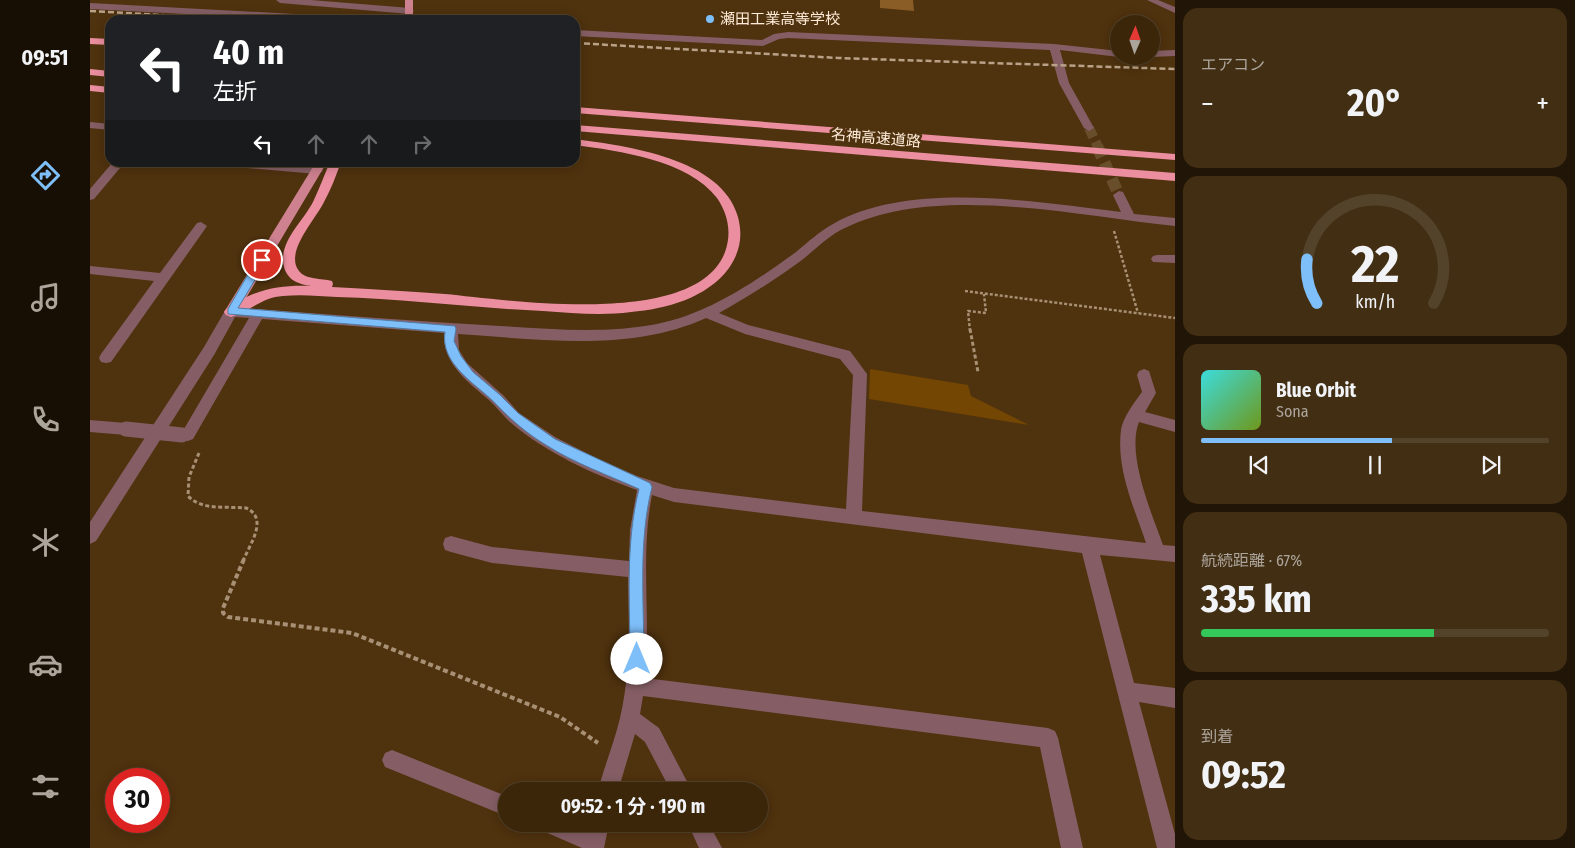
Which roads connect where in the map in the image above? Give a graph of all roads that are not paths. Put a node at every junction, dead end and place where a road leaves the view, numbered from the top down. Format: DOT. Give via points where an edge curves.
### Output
graph roads {
  1 [pos="137,0"];
  2 [pos="280,0"];
  3 [pos="409,0"];
  4 [pos="1151,0"];
  5 [pos="90,6"];
  6 [pos="129,8"];
  7 [pos="1175,10"];
  8 [pos="257,15"];
  9 [pos="402,15"];
  10 [pos="410,15"];
  11 [pos="580,33"];
  12 [pos="90,41"];
  13 [pos="105,42"];
  14 [pos="1054,46"];
  15 [pos="1110,53"];
  16 [pos="1175,53"];
  17 [pos="1160,54"];
  18 [pos="90,72"];
  19 [pos="105,74"];
  20 [pos="90,88"];
  21 [pos="105,90"];
  22 [pos="580,110"];
  23 [pos="90,125"];
  24 [pos="105,126"];
  25 [pos="580,128"];
  26 [pos="1089,128"];
  27 [pos="580,143"];
  28 [pos="1175,157"];
  29 [pos="114,167"];
  30 [pos="320,167"];
  31 [pos="334,167"];
  32 [pos="1175,177"];
  33 [pos="95,184"];
  34 [pos="1119,195"];
  35 [pos="90,196"];
  36 [pos="1129,216"];
  37 [pos="1175,222"];
  38 [pos="201,226"];
  39 [pos="1157,259"];
  40 [pos="1175,259"];
  41 [pos="90,270"];
  42 [pos="164,278"];
  43 [pos="376,292"];
  44 [pos="231,312"];
  45 [pos="708,313"];
  46 [pos="258,314"];
  47 [pos="451,329"];
  48 [pos="106,358"];
  49 [pos="1144,375"];
  50 [pos="1135,415"];
  51 [pos="90,426"];
  52 [pos="1175,426"];
  53 [pos="646,487"];
  54 [pos="854,516"];
  55 [pos="90,536"];
  56 [pos="452,544"];
  57 [pos="1089,546"];
  58 [pos="1157,552"];
  59 [pos="1175,554"];
  60 [pos="637,570"];
  61 [pos="635,686"];
  62 [pos="1127,692"];
  63 [pos="1175,698"];
  64 [pos="630,718"];
  65 [pos="392,760"];
  66 [pos="611,782"];
  67 [pos="677,782"];
  68 [pos="498,803"];
  69 [pos="576,832"];
  70 [pos="702,832"];
  71 [pos="595,838"];
  72 [pos="711,848"];
  73 [pos="1072,848"];
  74 [pos="1168,848"];
  1 -- 6 [label="street"];
  2 -- 9 [label="street"];
  3 -- 10 [label="main road"];
  4 -- 7 [label="street"];
  5 -- 6 [label="street"];
  6 -- 8 [label="street"];
  11 -- 14 [label="street" via="763,43 788,35"];
  12 -- 13 [label="highway"];
  14 -- 15 [label="street"];
  14 -- 26 [label="street" via="1064,83"];
  16 -- 17 [label="street"];
  18 -- 19 [label="highway"];
  20 -- 21 [label="highway"];
  22 -- 28 [label="highway, 名神高速道路"];
  23 -- 24 [label="street"];
  25 -- 32 [label="highway, 名神高速道路"];
  27 -- 43 [label="highway" via="678,165 704,179 726,200 733,217 734,246 718,272 699,288 671,299 610,309 532,306"];
  29 -- 33 [label="street"];
  30 -- 44 [label="main road"];
  31 -- 43 [label="highway" via="318,203 293,242 288,257 292,272 301,280"];
  33 -- 35 [label="street"];
  34 -- 36 [label="street"];
  36 -- 37 [label="street"];
  36 -- 45 [label="street" via="970,203 919,204 875,212 840,226"];
  38 -- 42 [label="street"];
  39 -- 40 [label="street"];
  41 -- 42 [label="street"];
  42 -- 48 [label="street"];
  43 -- 44 [label="highway" via="264,294"];
  44 -- 46 [label="street"];
  44 -- 55 [label="street"];
  45 -- 47 [label="street" via="661,328 602,336"];
  45 -- 54 [label="street" via="745,329 845,355 860,374"];
  46 -- 47 [label="street"];
  46 -- 51 [label="street, bridge" via="185,435"];
  47 -- 53 [label="street" via="449,341 456,358 469,375 514,416 551,442"];
  49 -- 50 [label="street" via="1149,393"];
  50 -- 52 [label="street"];
  50 -- 58 [label="street" via="1129,430 1130,472"];
  53 -- 54 [label="street" via="674,495"];
  53 -- 60 [label="street" via="640,511"];
  54 -- 57 [label="street"];
  56 -- 60 [label="street" via="492,555"];
  57 -- 58 [label="street"];
  57 -- 62 [label="street"];
  58 -- 59 [label="street"];
  60 -- 61 [label="street"];
  61 -- 64 [label="street"];
  61 -- 73 [label="street" via="1048,738"];
  62 -- 63 [label="street"];
  62 -- 74 [label="street"];
  64 -- 66 [label="street"];
  64 -- 67 [label="street" via="652,735"];
  65 -- 68 [label="street"];
  69 -- 71 [label="street"];
  70 -- 72 [label="street"];
}
